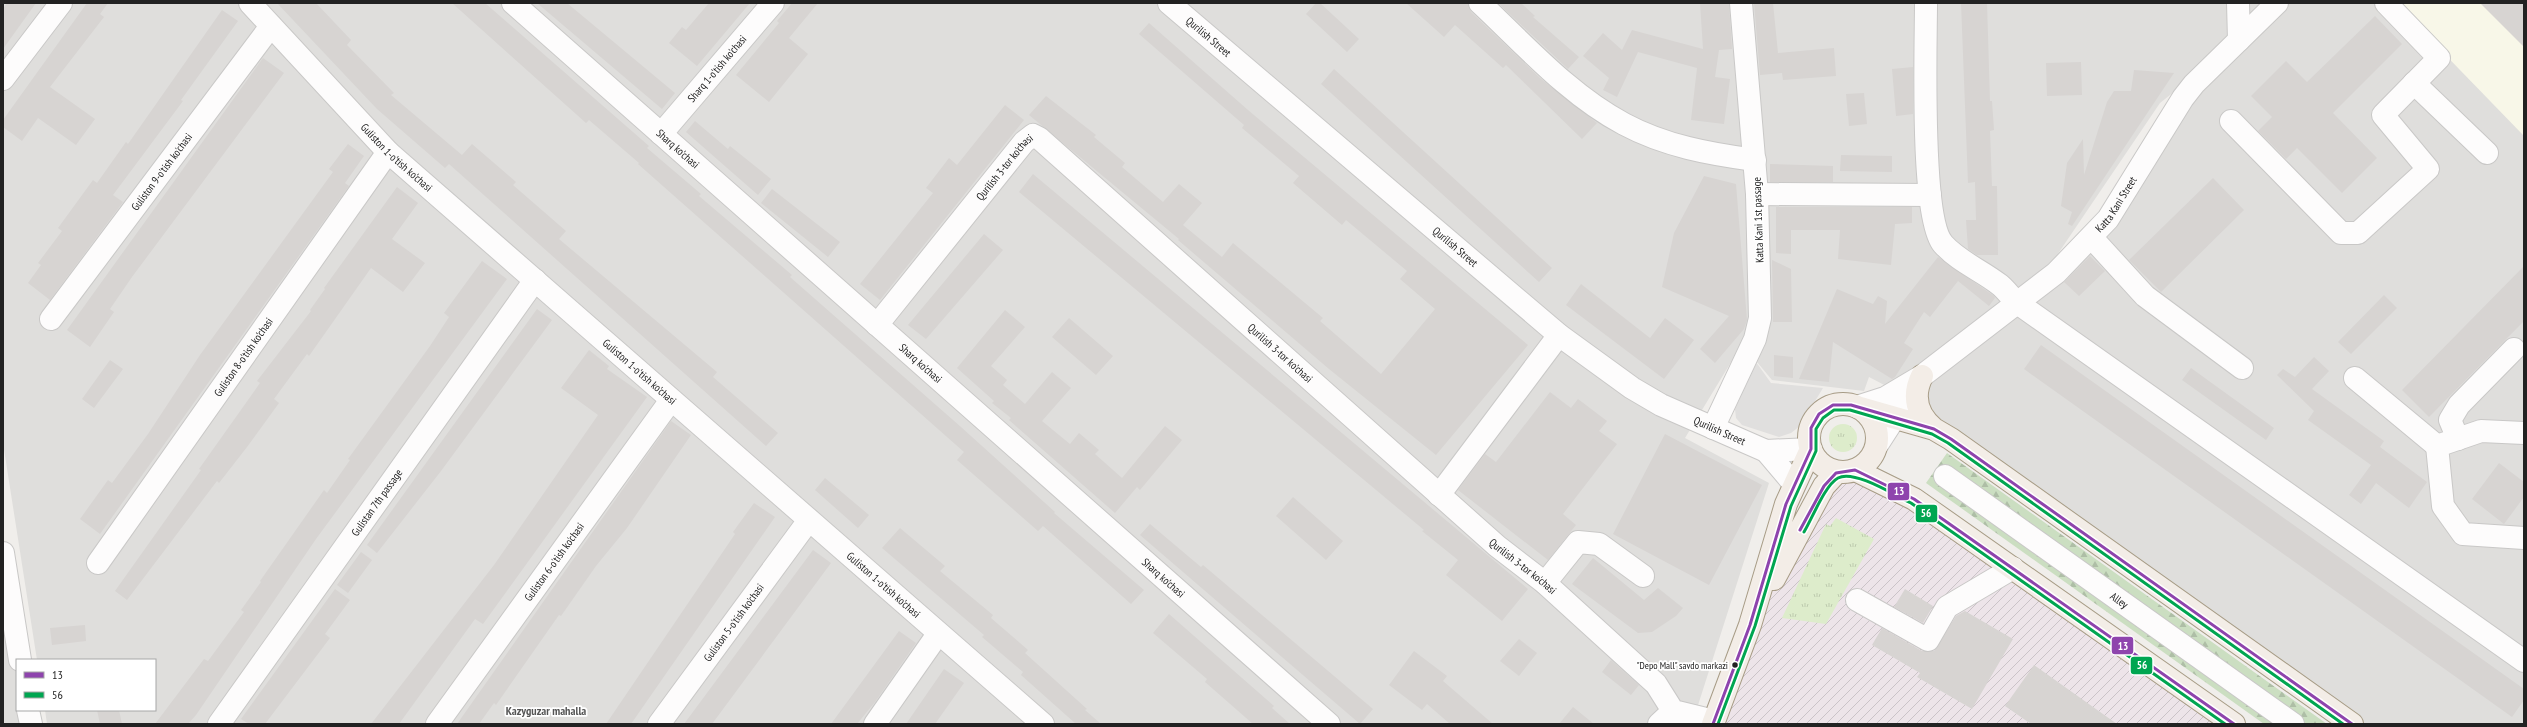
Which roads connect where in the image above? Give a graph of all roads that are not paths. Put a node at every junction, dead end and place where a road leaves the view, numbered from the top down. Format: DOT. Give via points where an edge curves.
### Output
graph roads {
  1 [pos="61,3"];
  2 [pos="250,3"];
  3 [pos="513,3"];
  4 [pos="773,3"];
  5 [pos="1169,3"];
  6 [pos="1480,3"];
  7 [pos="1741,3"];
  8 [pos="1926,3"];
  9 [pos="2238,3"];
  10 [pos="2278,3"];
  11 [pos="2386,3"];
  12 [pos="271,26"];
  13 [pos="2239,40"];
  14 [pos="3,79"];
  15 [pos="2414,83"];
  16 [pos="2231,121"];
  17 [pos="661,134"];
  18 [pos="388,152"];
  19 [pos="2487,153"];
  20 [pos="1755,160"];
  21 [pos="1757,194"];
  22 [pos="1930,195"];
  23 [pos="2092,238"];
  24 [pos="534,280"];
  25 [pos="2016,302"];
  26 [pos="51,319"];
  27 [pos="877,325"];
  28 [pos="1559,335"];
  29 [pos="2514,349"];
  30 [pos="2242,368"];
  31 [pos="1922,376"];
  32 [pos="2355,378"];
  33 [pos="671,400"];
  34 [pos="1856,407"];
  35 [pos="1895,418"];
  36 [pos="1713,428"];
  37 [pos="1934,429"];
  38 [pos="2524,433"];
  39 [pos="2458,439"];
  40 [pos="1877,445"];
  41 [pos="2437,446"];
  42 [pos="1811,449"];
  43 [pos="1766,451"];
  44 [pos="1846,472"];
  45 [pos="1945,476"];
  46 [pos="1794,484"];
  47 [pos="1439,495"];
  48 [pos="809,520"];
  49 [pos="2524,538"];
  50 [pos="3,553"];
  51 [pos="98,563"];
  52 [pos="2013,568"];
  53 [pos="1643,576"];
  54 [pos="5,581"];
  55 [pos="1544,583"];
  56 [pos="1857,600"];
  57 [pos="1750,625"];
  58 [pos="938,634"];
  59 [pos="20,659"];
  60 [pos="2524,661"];
  61 [pos="28,711"];
  62 [pos="1666,717"];
  63 [pos="1713,722"];
  64 [pos="31,724"];
  65 [pos="219,724"];
  66 [pos="437,724"];
  67 [pos="659,724"];
  68 [pos="875,724"];
  69 [pos="1043,724"];
  70 [pos="1329,724"];
  71 [pos="2234,724"];
  72 [pos="2293,724"];
  73 [pos="2352,724"];
  1 -- 14 [label="street"];
  2 -- 12 [label="street, Guliston 1-o'tish ko'chasi"];
  3 -- 17 [label="street, Sharq ko'chasi"];
  4 -- 17 [label="street, Sharq 1-o'tish ko'chasi"];
  5 -- 28 [label="street, Qurilish Street"];
  6 -- 20 [label="street" via="1575,91 1624,124 1670,144 1715,155"];
  7 -- 20 [label="street, Katta Kani 1st passage"];
  8 -- 22 [label="street" via="1925,87"];
  9 -- 13 [label="street"];
  10 -- 13 [label="street, Katta Kani Street"];
  11 -- 15 [label="street" via="2439,58"];
  12 -- 18 [label="street, Guliston 1-o'tish ko'chasi"];
  12 -- 26 [label="street, Guliston 9-o'tish ko'chasi"];
  13 -- 23 [label="street, Katta Kani Street" via="2184,98 2123,198"];
  15 -- 16 [label="street" via="2383,115 2428,169 2358,233 2340,233"];
  15 -- 19 [label="street"];
  17 -- 27 [label="street, Sharq ko'chasi"];
  18 -- 24 [label="street, Guliston 1-o'tish ko'chasi"];
  18 -- 51 [label="street, Guliston 8-o'tish ko'chasi"];
  20 -- 21 [label="street, Katta Kani 1st passage"];
  21 -- 22 [label="street"];
  21 -- 36 [label="street, Katta Kani 1st passage" via="1760,294 1758,329"];
  22 -- 25 [label="street" via="1942,243 1958,259 1999,285"];
  23 -- 25 [label="street, Katta Kani Street" via="2056,273"];
  23 -- 30 [label="street" via="2145,296"];
  24 -- 33 [label="street, Guliston 1-o'tish ko'chasi"];
  24 -- 65 [label="street, Gulistan 7th passage"];
  25 -- 31 [label="street, Katta Kani Street"];
  25 -- 60 [label="street"];
  27 -- 47 [label="street, Qurilish 3-tor ko'chasi" via="1024,142 1033,135"];
  27 -- 70 [label="street, Sharq ko'chasi"];
  28 -- 36 [label="street, Qurilish Street" via="1632,388"];
  28 -- 47 [label="street"];
  29 -- 39 [label="street" via="2458,405 2450,420"];
  31 -- 34 [label="street, Katta Kani Street" via="1885,398"];
  31 -- 35 [label="street, Katta Kani Street"];
  31 -- 37 [label="main road" via="1917,390 1918,405 1923,418"];
  32 -- 41 [label="street"];
  33 -- 48 [label="street, Guliston 1-o'tish ko'chasi"];
  33 -- 66 [label="street, Guliston 6-o'tish ko'chasi"];
  34 -- 35 [label="main road"];
  34 -- 40 [label="main road" via="1874,422"];
  34 -- 42 [label="main road" via="1839,404 1828,407 1819,414 1811,428"];
  35 -- 37 [label="main road"];
  35 -- 40 [label="street, Katta Kani Street"];
  36 -- 43 [label="street, Qurilish Street"];
  37 -- 73 [label="main road"];
  38 -- 39 [label="street" via="2481,431"];
  39 -- 41 [label="street"];
  40 -- 44 [label="main road" via="1869,460"];
  41 -- 49 [label="street" via="2443,506 2463,534"];
  42 -- 43 [label="street, Qurilish Street"];
  42 -- 44 [label="main road" via="1820,463"];
  42 -- 46 [label="main road"];
  43 -- 46 [label="street, Qurilish Street"];
  44 -- 52 [label="main road" via="1914,499"];
  44 -- 57 [label="main road" via="1824,486"];
  45 -- 72 [label="street, Alley"];
  46 -- 57 [label="main road"];
  47 -- 55 [label="street, Qurilish 3-tor ko'chasi" via="1496,546"];
  48 -- 58 [label="street, Guliston 1-o'tish ko'chasi"];
  48 -- 67 [label="street, Guliston 5-o'tish ko'chasi"];
  50 -- 54 [label="street"];
  52 -- 56 [label="street" via="1947,608 1928,640"];
  52 -- 71 [label="main road"];
  53 -- 55 [label="street" via="1599,544 1578,542"];
  54 -- 59 [label="street"];
  55 -- 62 [label="street, Qurilish 3-tor ko'chasi" via="1656,684"];
  57 -- 63 [label="main road"];
  58 -- 68 [label="street"];
  58 -- 69 [label="street, Guliston 1-o'tish ko'chasi"];
  61 -- 64 [label="street"];
  62 -- 63 [label="street, Qurilish 3-tor ko'chasi"];
}
